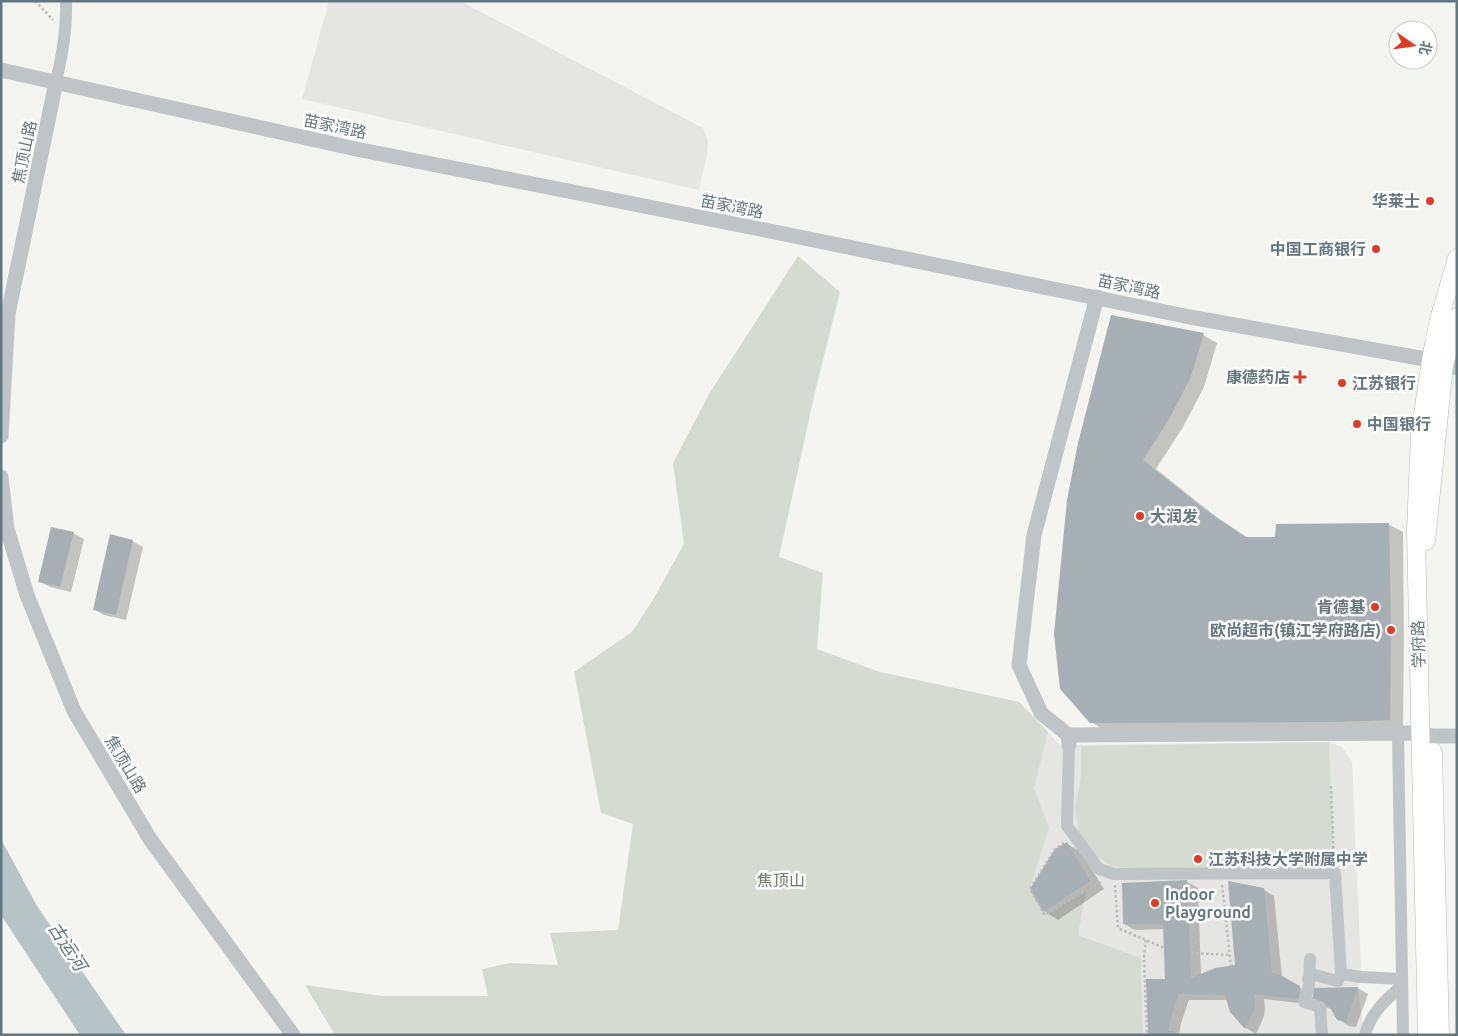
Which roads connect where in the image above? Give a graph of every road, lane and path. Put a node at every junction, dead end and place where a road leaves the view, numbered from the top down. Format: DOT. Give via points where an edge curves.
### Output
graph roads {
  1 [pos="35,1"];
  2 [pos="66,1"];
  3 [pos="66,30"];
  4 [pos="1,70"];
  5 [pos="56,82"];
  6 [pos="1457,258"];
  7 [pos="1097,298"];
  8 [pos="1457,317"];
  9 [pos="1444,364"];
  10 [pos="1,436"];
  11 [pos="1,477"];
  12 [pos="1398,734"];
  13 [pos="1426,734"];
  14 [pos="1457,736"];
  15 [pos="1068,740"];
  16 [pos="1330,786"];
  17 [pos="1075,838"];
  18 [pos="1334,873"];
  19 [pos="1114,874"];
  20 [pos="1191,874"];
  21 [pos="1221,874"];
  22 [pos="1146,940"];
  23 [pos="1164,948"];
  24 [pos="1229,955"];
  25 [pos="1310,959"];
  26 [pos="1231,966"];
  27 [pos="1340,974"];
  28 [pos="1308,979"];
  29 [pos="1401,983"];
  30 [pos="294,1035"];
  31 [pos="1147,1035"];
  32 [pos="1322,1035"];
  33 [pos="1365,1035"];
  34 [pos="1403,1035"];
  35 [pos="1427,1035"];
  36 [pos="1440,1035"];
  1 -- 3 [label="path" via="42,11"];
  2 -- 3 [label="street"];
  3 -- 5 [label="street"];
  4 -- 5 [label="street, 苗家湾路"];
  5 -- 7 [label="street, 苗家湾路" via="356,149"];
  5 -- 10 [label="street, 焦顶山路" via="8,314"];
  6 -- 9 [label="main road, 学府路" via="1438,323"];
  7 -- 9 [label="street, 苗家湾路"];
  7 -- 15 [label="street" via="1034,535 1019,665 1041,712"];
  8 -- 9 [label="main road, 学府路"];
  9 -- 13 [label="main road, 学府路" via="1420,434 1416,531"];
  11 -- 30 [label="street, 焦顶山路" via="7,528 27,595 74,711 150,839"];
  12 -- 13 [label="street"];
  12 -- 15 [label="street"];
  12 -- 29 [label="street"];
  13 -- 14 [label="street"];
  13 -- 35 [label="main road, 学府路"];
  13 -- 36 [label="main road, 学府路"];
  15 -- 17 [label="street" via="1067,826"];
  16 -- 18 [label="path"];
  17 -- 19 [label="street" via="1099,869"];
  17 -- 19 [label="path" via="1055,849 1030,889 1045,916"];
  18 -- 21 [label="street"];
  18 -- 27 [label="street"];
  19 -- 20 [label="street"];
  19 -- 22 [label="path" via="1118,928"];
  20 -- 21 [label="street"];
  20 -- 24 [label="path" via="1193,953"];
  21 -- 24 [label="path"];
  22 -- 23 [label="path"];
  22 -- 31 [label="path"];
  24 -- 26 [label="path"];
  25 -- 28 [label="street"];
  27 -- 28 [label="street" via="1338,981 1315,975"];
  27 -- 29 [label="street"];
  28 -- 32 [label="street" via="1304,1002 1320,1007"];
  29 -- 33 [label="street" via="1376,1011"];
  29 -- 34 [label="street"];
}
